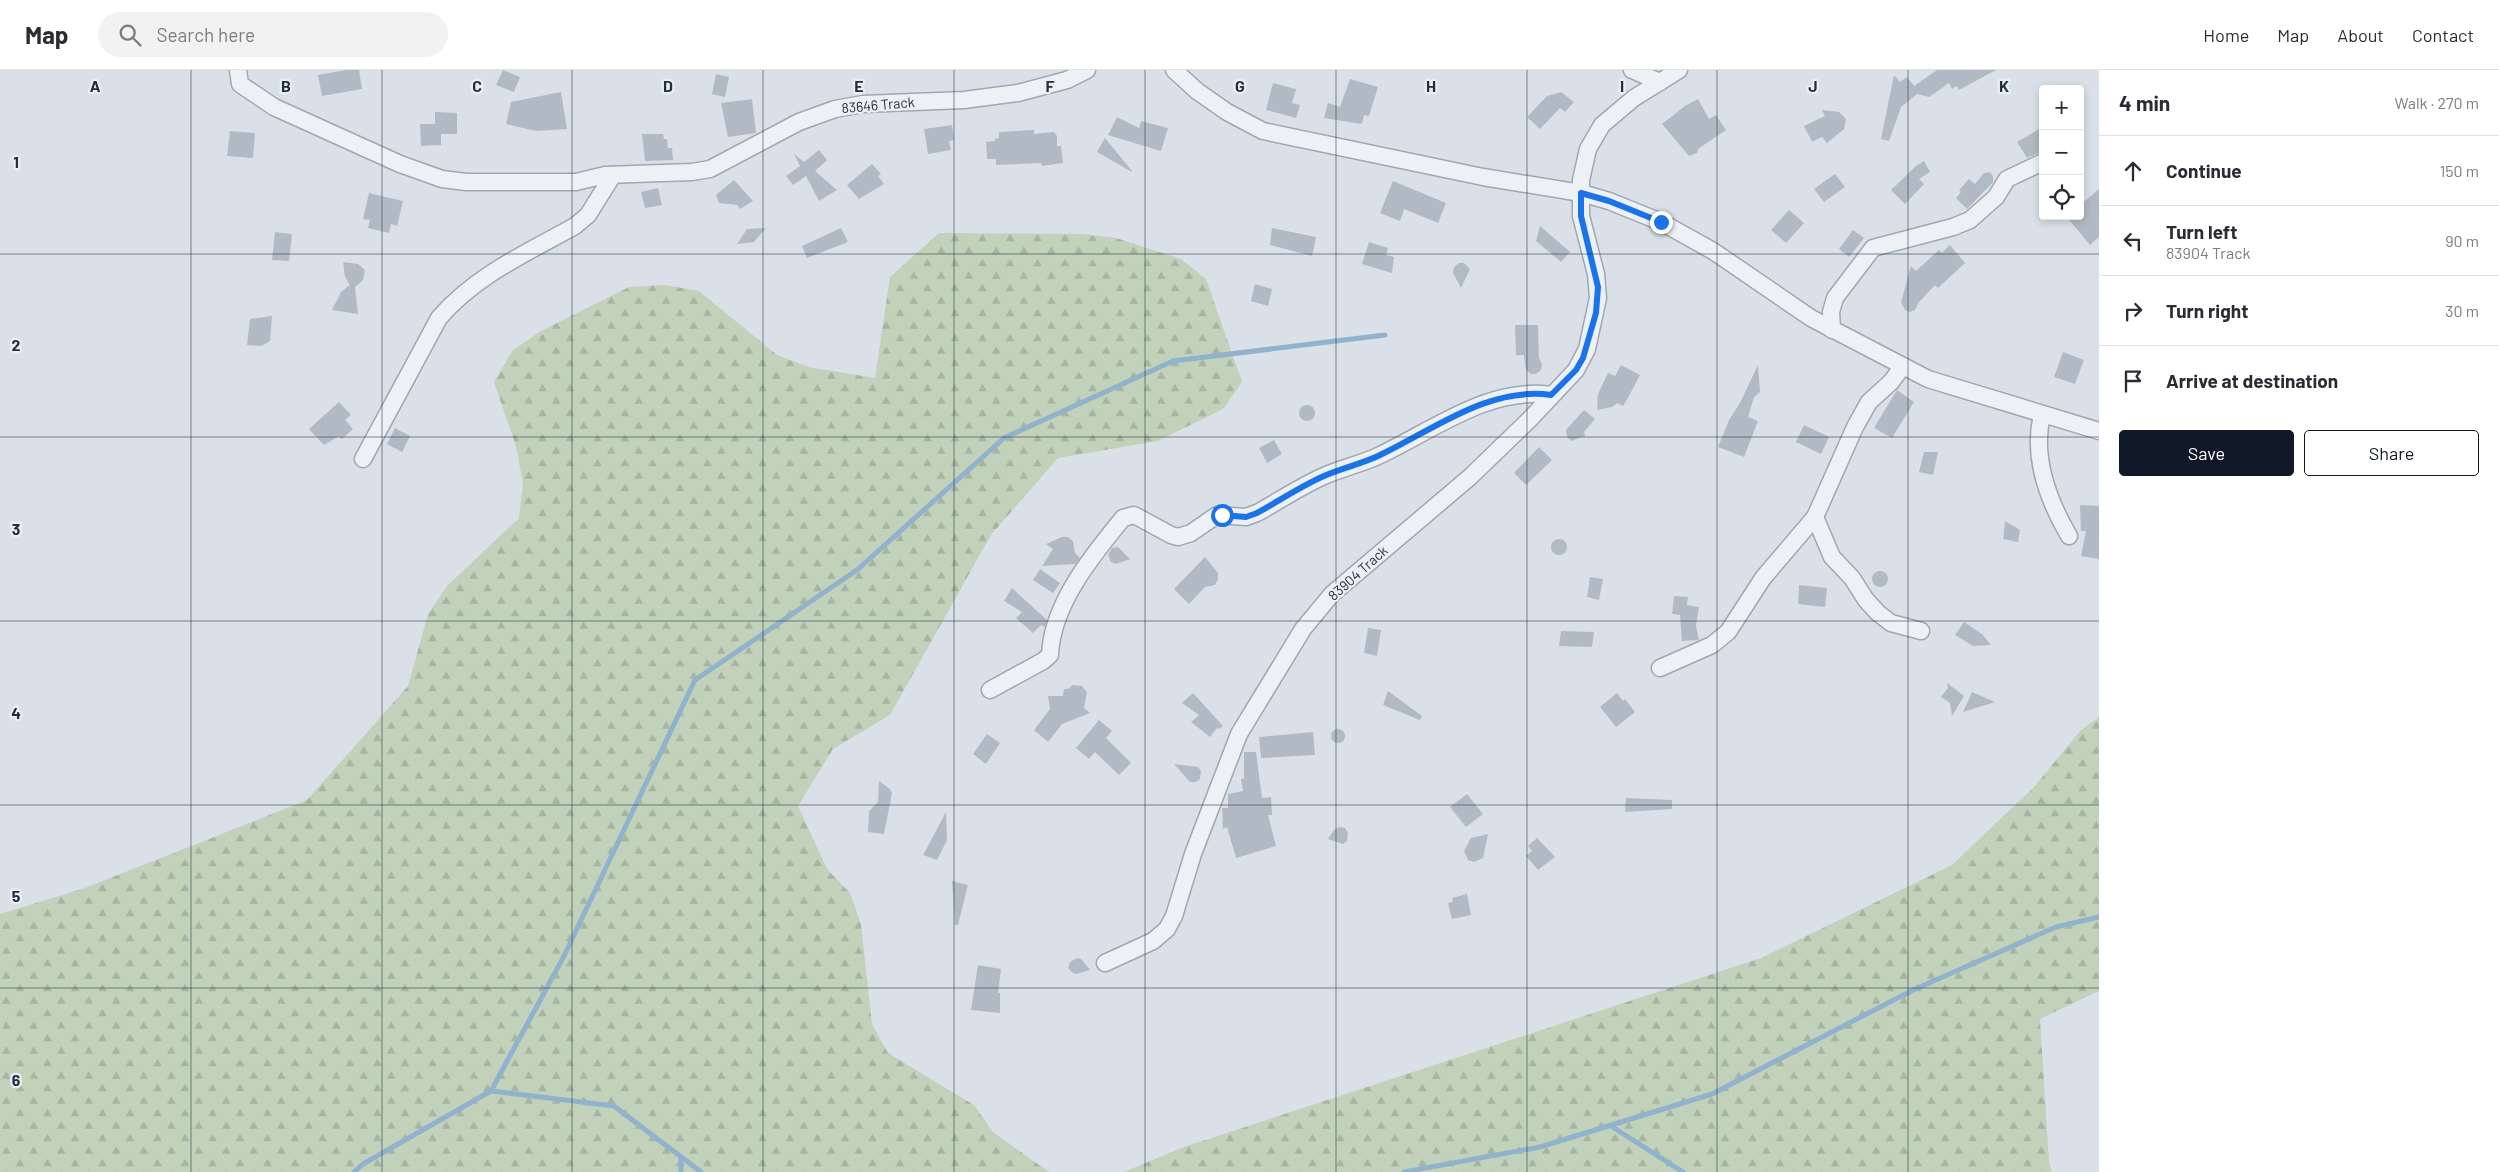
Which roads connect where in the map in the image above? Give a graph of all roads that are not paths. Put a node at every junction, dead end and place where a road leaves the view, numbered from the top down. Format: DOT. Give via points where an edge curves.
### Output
graph roads {
  1 [pos="238,70"];
  2 [pos="1087,70"];
  3 [pos="1174,70"];
  4 [pos="1632,70"];
  5 [pos="1679,70"];
  6 [pos="1660,82"];
  7 [pos="2039,164"];
  8 [pos="613,175"];
  9 [pos="1581,193"];
  10 [pos="1832,330"];
  11 [pos="1903,366"];
  12 [pos="1551,395"];
  13 [pos="2042,415"];
  14 [pos="2099,431"];
  15 [pos="363,459"];
  16 [pos="1814,517"];
  17 [pos="2069,536"];
  18 [pos="1921,631"];
  19 [pos="1660,668"];
  20 [pos="990,690"];
  21 [pos="1105,963"];
  1 -- 8 [label="street" via="240,84 274,107 400,164 442,179 576,182"];
  2 -- 8 [label="street, 83646 Track" via="1066,80 1018,93 964,100 863,104 835,109 799,122 710,169"];
  3 -- 9 [label="street" via="1227,112 1263,131 1482,177"];
  4 -- 6 [label="street"];
  5 -- 6 [label="street, 83904 Track"];
  6 -- 9 [label="street, 83904 Track" via="1634,98 1602,125 1588,149"];
  7 -- 10 [label="street" via="2007,179 1996,197 1970,220 1873,248 1835,298 1831,312"];
  8 -- 15 [label="street" via="588,215 575,226 506,265 454,300 439,318"];
  9 -- 10 [label="street" via="1661,222 1712,251"];
  9 -- 12 [label="street, 83904 Track" via="1581,216 1598,287 1596,313 1583,358 1576,370"];
  10 -- 11 [label="street"];
  11 -- 13 [label="street" via="1928,379"];
  11 -- 16 [label="street" via="1869,402"];
  12 -- 20 [label="street" via="1534,393 1475,407 1376,457 1322,477 1257,513 1246,517 1217,515 1185,536 1171,536 1134,515 1123,518 1076,582 1051,640 1050,655"];
  12 -- 21 [label="street, 83904 Track" via="1470,477 1332,594 1303,629 1239,734 1167,929 1153,941"];
  13 -- 14 [label="street"];
  13 -- 17 [label="street" via="2038,450 2051,498"];
  16 -- 18 [label="street" via="1832,558 1852,578 1878,613 1891,623"];
  16 -- 19 [label="street" via="1763,578 1721,639"];
}
